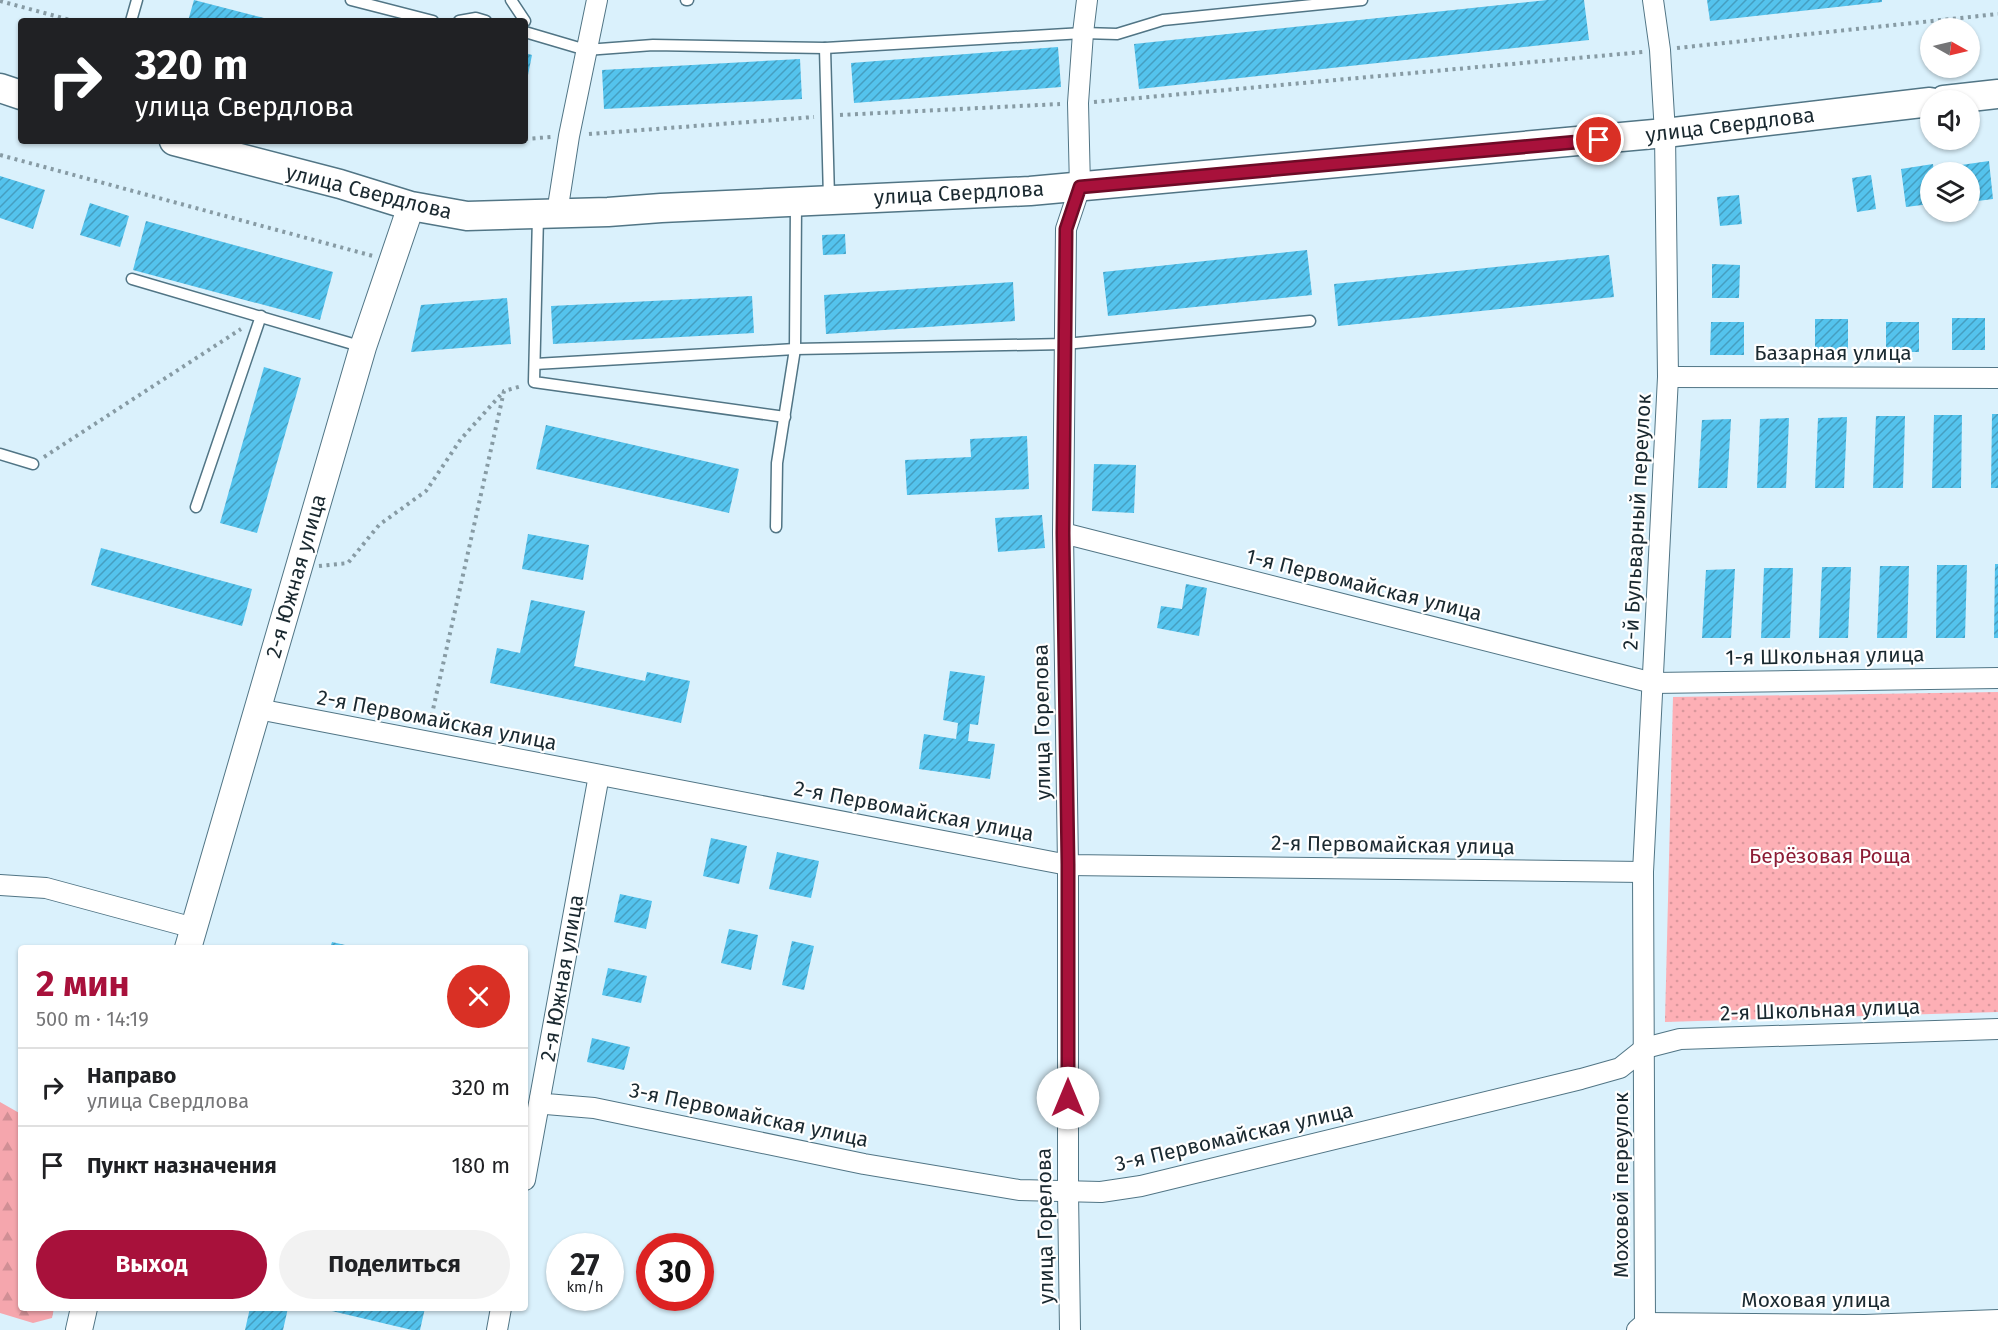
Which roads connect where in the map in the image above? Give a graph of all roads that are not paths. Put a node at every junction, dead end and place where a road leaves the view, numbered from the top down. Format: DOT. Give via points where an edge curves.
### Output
graph roads {
  1 [pos="137,0"];
  2 [pos="351,0"];
  3 [pos="511,0"];
  4 [pos="597,0"];
  5 [pos="1087,0"];
  6 [pos="1362,0"];
  7 [pos="1653,0"];
  8 [pos="132,18"];
  9 [pos="421,18"];
  10 [pos="523,18"];
  11 [pos="1083,33"];
  12 [pos="530,34"];
  13 [pos="825,48"];
  14 [pos="586,50"];
  15 [pos="0,88"];
  16 [pos="18,94"];
  17 [pos="1998,94"];
  18 [pos="1980,96"];
  19 [pos="1920,103"];
  20 [pos="1665,133"];
  21 [pos="186,144"];
  22 [pos="1080,187"];
  23 [pos="829,199"];
  24 [pos="796,201"];
  25 [pos="411,206"];
  26 [pos="548,213"];
  27 [pos="132,279"];
  28 [pos="261,316"];
  29 [pos="1310,321"];
  30 [pos="1065,344"];
  31 [pos="363,347"];
  32 [pos="795,349"];
  33 [pos="534,364"];
  34 [pos="1668,377"];
  35 [pos="1998,378"];
  36 [pos="785,417"];
  37 [pos="0,454"];
  38 [pos="33,464"];
  39 [pos="196,507"];
  40 [pos="776,527"];
  41 [pos="1063,533"];
  42 [pos="1998,678"];
  43 [pos="1653,683"];
  44 [pos="258,709"];
  45 [pos="598,775"];
  46 [pos="1068,864"];
  47 [pos="1643,872"];
  48 [pos="0,885"];
  49 [pos="191,938"];
  50 [pos="1998,1029"];
  51 [pos="1645,1048"];
  52 [pos="540,1100"];
  53 [pos="528,1163"];
  54 [pos="1068,1192"];
  55 [pos="83,1311"];
  56 [pos="500,1311"];
  57 [pos="1998,1320"];
  58 [pos="1641,1326"];
  59 [pos="1865,1328"];
  60 [pos="79,1330"];
  61 [pos="497,1330"];
  62 [pos="1070,1330"];
  1 -- 8 [label="lane"];
  2 -- 9 [label="lane"];
  3 -- 10 [label="lane"];
  4 -- 14 [label="street"];
  5 -- 11 [label="street, улица Горелова"];
  6 -- 11 [label="lane" via="1162,20 1117,34"];
  7 -- 20 [label="street, 2-й Бульварный переулок"];
  11 -- 13 [label="lane"];
  11 -- 22 [label="street, улица Горелова" via="1078,103"];
  12 -- 14 [label="lane"];
  13 -- 14 [label="lane" via="653,45"];
  13 -- 23 [label="lane"];
  14 -- 26 [label="street"];
  15 -- 16 [label="main road"];
  17 -- 18 [label="main road"];
  19 -- 20 [label="main road, улица Свердлова"];
  20 -- 22 [label="main road, улица Свердлова"];
  20 -- 34 [label="street, 2-й Бульварный переулок"];
  21 -- 25 [label="main road, улица Свердлова"];
  22 -- 23 [label="main road, улица Свердлова"];
  22 -- 30 [label="street, улица Горелова" via="1066,229"];
  23 -- 24 [label="main road, улица Свердлова"];
  24 -- 26 [label="main road, улица Свердлова"];
  24 -- 32 [label="lane"];
  25 -- 26 [label="main road, улица Свердлова" via="467,216"];
  25 -- 31 [label="street, 2-я Южная улица"];
  26 -- 33 [label="lane"];
  27 -- 28 [label="lane"];
  28 -- 31 [label="lane"];
  28 -- 39 [label="lane"];
  29 -- 30 [label="lane"];
  30 -- 32 [label="lane"];
  30 -- 41 [label="street, улица Горелова"];
  31 -- 44 [label="street, 2-я Южная улица"];
  32 -- 33 [label="lane"];
  32 -- 36 [label="lane"];
  33 -- 36 [label="lane" via="534,382"];
  34 -- 35 [label="street, Базарная улица"];
  34 -- 43 [label="street, 2-й Бульварный переулок"];
  36 -- 40 [label="lane" via="777,463"];
  37 -- 38 [label="lane"];
  41 -- 43 [label="street, 1-я Первомайская улица"];
  41 -- 46 [label="street, улица Горелова"];
  42 -- 43 [label="street, 1-я Школьная улица"];
  43 -- 47 [label="street, 2-й Бульварный переулок"];
  44 -- 45 [label="street, 2-я Первомайская улица"];
  44 -- 49 [label="street, 2-я Южная улица"];
  45 -- 46 [label="street, 2-я Первомайская улица"];
  45 -- 52 [label="street, 2-я Южная улица"];
  46 -- 47 [label="street, 2-я Первомайская улица"];
  46 -- 54 [label="street, улица Горелова"];
  47 -- 51 [label="street, 2-й Бульварный переулок"];
  48 -- 49 [label="street" via="46,888"];
  50 -- 51 [label="street, 2-я Школьная улица" via="1707,1037"];
  51 -- 54 [label="street, 3-я Первомайская улица" via="1620,1068 1581,1079 1141,1186"];
  51 -- 58 [label="street, Моховой переулок"];
  52 -- 53 [label="street, 2-я Южная улица"];
  52 -- 54 [label="street, 3-я Первомайская улица" via="875,1166 1019,1190"];
  54 -- 62 [label="street, улица Горелова"];
  55 -- 60 [label="street"];
  56 -- 61 [label="street"];
  57 -- 59 [label="street, Моховая улица"];
  58 -- 59 [label="street, Моховая улица"];
}
